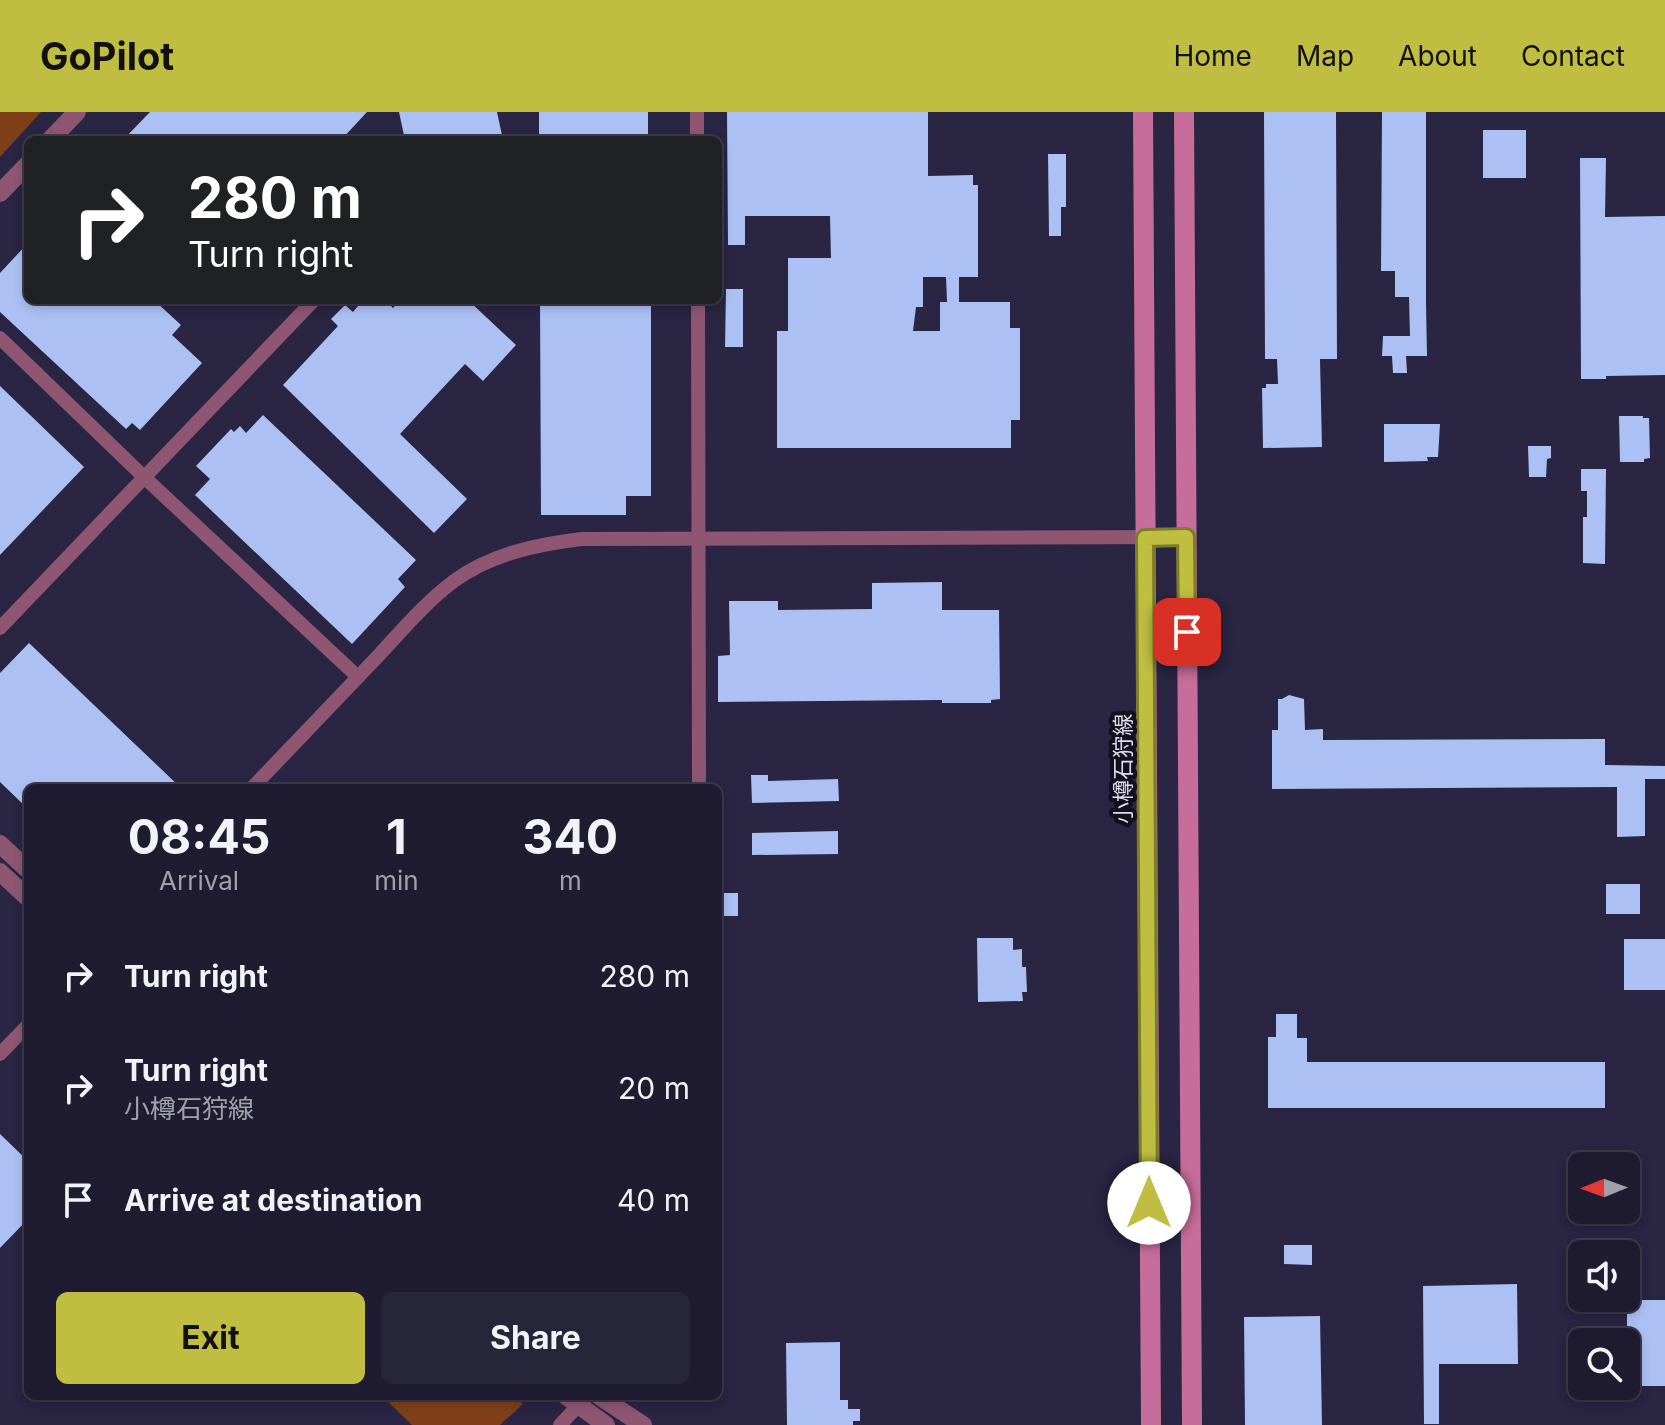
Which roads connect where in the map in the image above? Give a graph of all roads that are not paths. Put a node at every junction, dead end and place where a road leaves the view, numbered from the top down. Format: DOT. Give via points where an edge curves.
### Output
graph roads {
  1 [pos="77,112"];
  2 [pos="697,112"];
  3 [pos="1143,112"];
  4 [pos="1184,112"];
  5 [pos="54,136"];
  6 [pos="697,136"];
  7 [pos="24,168"];
  8 [pos="0,193"];
  9 [pos="310,304"];
  10 [pos="698,304"];
  11 [pos="0,338"];
  12 [pos="144,477"];
  13 [pos="1186,537"];
  14 [pos="1145,538"];
  15 [pos="699,540"];
  16 [pos="0,628"];
  17 [pos="358,677"];
  18 [pos="256,784"];
  19 [pos="699,784"];
  20 [pos="0,844"];
  21 [pos="24,866"];
  22 [pos="0,872"];
  23 [pos="24,894"];
  24 [pos="24,1029"];
  25 [pos="0,1054"];
  26 [pos="576,1400"];
  27 [pos="578,1400"];
  28 [pos="605,1400"];
  29 [pos="560,1425"];
  30 [pos="606,1425"];
  31 [pos="643,1425"];
  32 [pos="1151,1425"];
  33 [pos="1192,1425"];
  1 -- 5 [label="street"];
  2 -- 6 [label="street"];
  3 -- 14 [label="main road, 小樽石狩線"];
  4 -- 13 [label="main road"];
  7 -- 8 [label="street"];
  9 -- 12 [label="street"];
  10 -- 15 [label="street"];
  11 -- 12 [label="street"];
  12 -- 16 [label="street"];
  12 -- 17 [label="street"];
  13 -- 14 [label="street"];
  13 -- 33 [label="main road"];
  14 -- 15 [label="street"];
  14 -- 32 [label="main road, 小樽石狩線"];
  15 -- 17 [label="street" via="549,542 484,564 455,580"];
  15 -- 19 [label="street"];
  17 -- 18 [label="street"];
  20 -- 21 [label="street"];
  22 -- 23 [label="street"];
  24 -- 25 [label="street"];
  26 -- 29 [label="street"];
  27 -- 30 [label="street"];
  28 -- 31 [label="street"];
}
